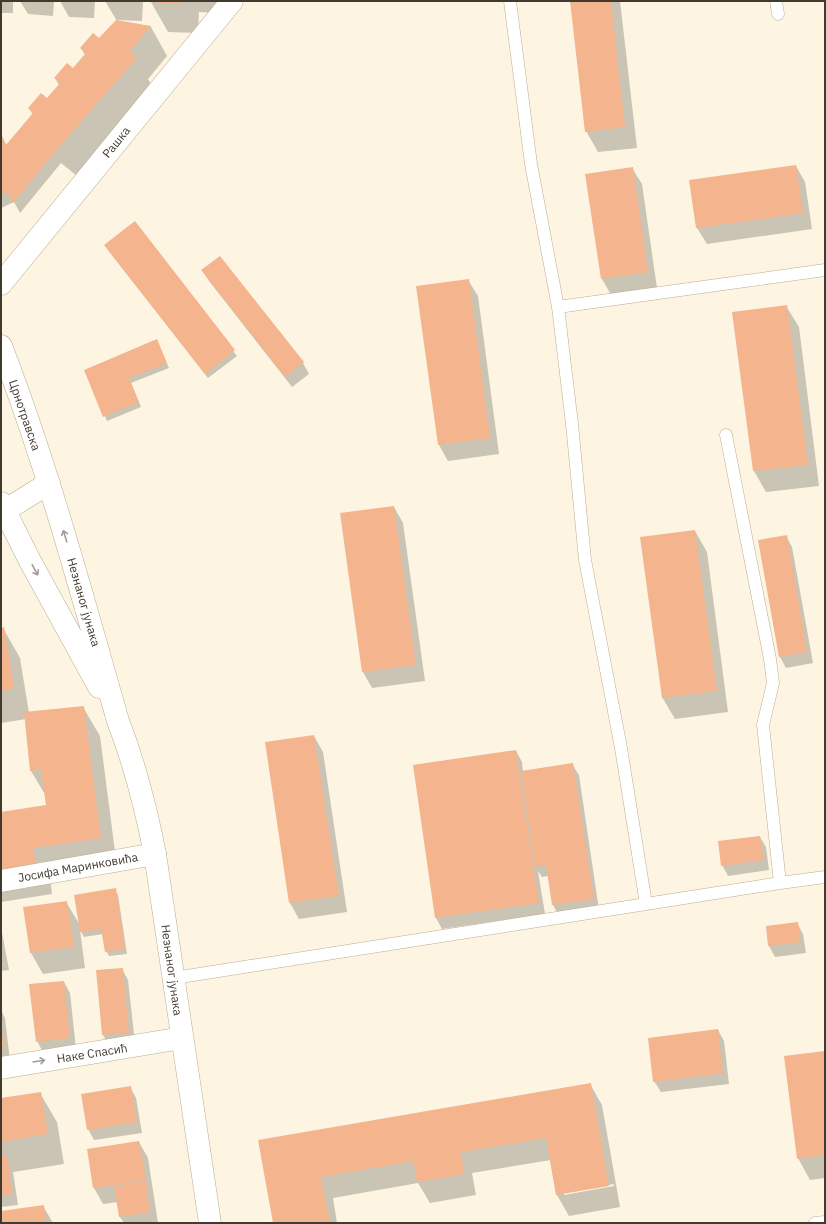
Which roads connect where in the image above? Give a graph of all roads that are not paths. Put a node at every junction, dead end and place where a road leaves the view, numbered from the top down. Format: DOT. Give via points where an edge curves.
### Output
graph roads {
  1 [pos="232,1"];
  2 [pos="510,1"];
  3 [pos="776,1"];
  4 [pos="778,14"];
  5 [pos="825,270"];
  6 [pos="1,284"];
  7 [pos="558,307"];
  8 [pos="1,346"];
  9 [pos="726,435"];
  10 [pos="49,483"];
  11 [pos="2,509"];
  12 [pos="118,721"];
  13 [pos="156,854"];
  14 [pos="825,877"];
  15 [pos="1,880"];
  16 [pos="780,883"];
  17 [pos="646,904"];
  18 [pos="174,978"];
  19 [pos="182,1038"];
  20 [pos="1,1068"];
  21 [pos="825,1222"];
  22 [pos="210,1223"];
  23 [pos="815,1223"];
  1 -- 6 [label="main road, Рашка"];
  2 -- 7 [label="lane" via="531,164"];
  3 -- 4 [label="lane"];
  5 -- 7 [label="lane"];
  7 -- 17 [label="lane" via="585,560 621,748"];
  8 -- 10 [label="main road, Црнотравска"];
  9 -- 16 [label="lane" via="773,683 763,725"];
  10 -- 11 [label="main road"];
  12 -- 10 [label="main road, Незнаног јунака, one-way"];
  11 -- 12 [label="main road, Незнаног јунака, one-way"];
  12 -- 13 [label="main road, Незнаног јунака" via="138,779"];
  13 -- 15 [label="main road, Јосифа Маринковића"];
  13 -- 18 [label="main road, Незнаног јунака"];
  14 -- 16 [label="lane"];
  16 -- 17 [label="lane"];
  17 -- 18 [label="lane"];
  18 -- 19 [label="main road, Незнаног јунака"];
  20 -- 19 [label="main road, Наке Спасић, one-way"];
  19 -- 22 [label="main road, Незнаног јунака"];
  21 -- 23 [label="lane"];
}
